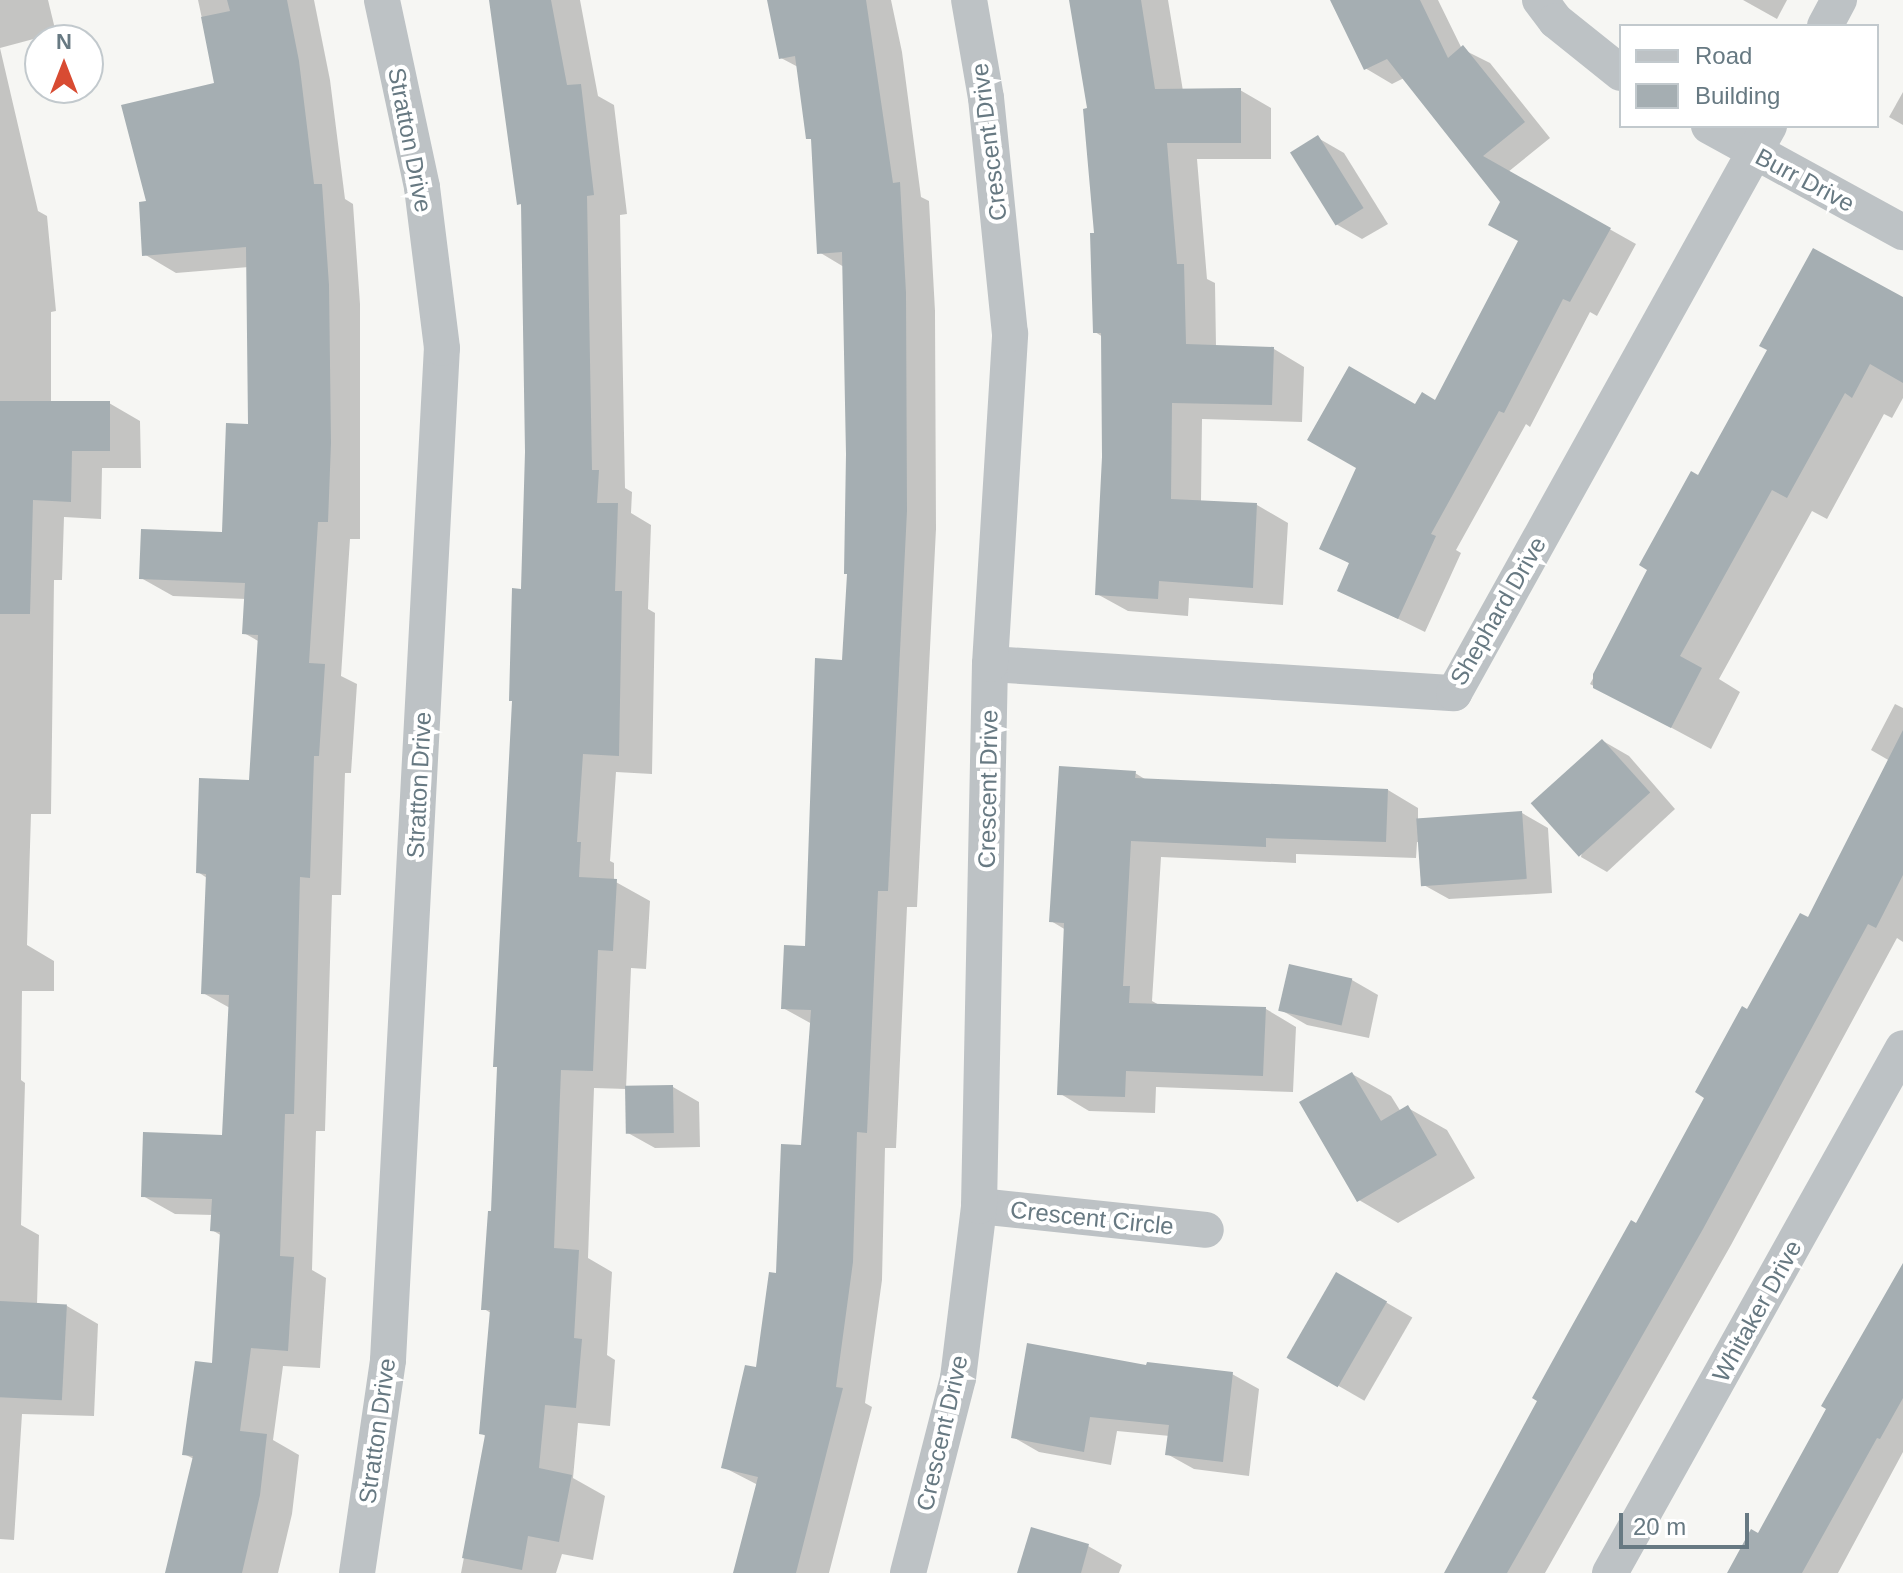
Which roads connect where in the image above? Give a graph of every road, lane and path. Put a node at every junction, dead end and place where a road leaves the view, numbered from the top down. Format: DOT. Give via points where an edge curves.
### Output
graph roads {
  1 [pos="382,0"];
  2 [pos="969,0"];
  3 [pos="1540,0"];
  4 [pos="1839,0"];
  5 [pos="1826,24"];
  6 [pos="1619,71"];
  7 [pos="1717,128"];
  8 [pos="1762,139"];
  9 [pos="1903,232"];
  10 [pos="990,664"];
  11 [pos="1903,1048"];
  12 [pos="979,1206"];
  13 [pos="1206,1230"];
  14 [pos="357,1573"];
  15 [pos="908,1573"];
  16 [pos="1610,1573"];
  1 -- 14 [label="street, Stratton Drive" via="422,187 442,348 388,1360"];
  2 -- 10 [label="street, Crescent Drive" via="986,98 1010,334"];
  3 -- 6 [label="street" via="1556,21"];
  4 -- 5 [label="street"];
  7 -- 8 [label="street, Burr Drive"];
  8 -- 9 [label="street, Burr Drive"];
  8 -- 10 [label="street, Shephard Drive" via="1454,693"];
  10 -- 12 [label="street, Crescent Drive"];
  11 -- 16 [label="street, Whitaker Drive"];
  12 -- 13 [label="street, Crescent Circle"];
  12 -- 15 [label="street, Crescent Drive" via="958,1378"];
}
